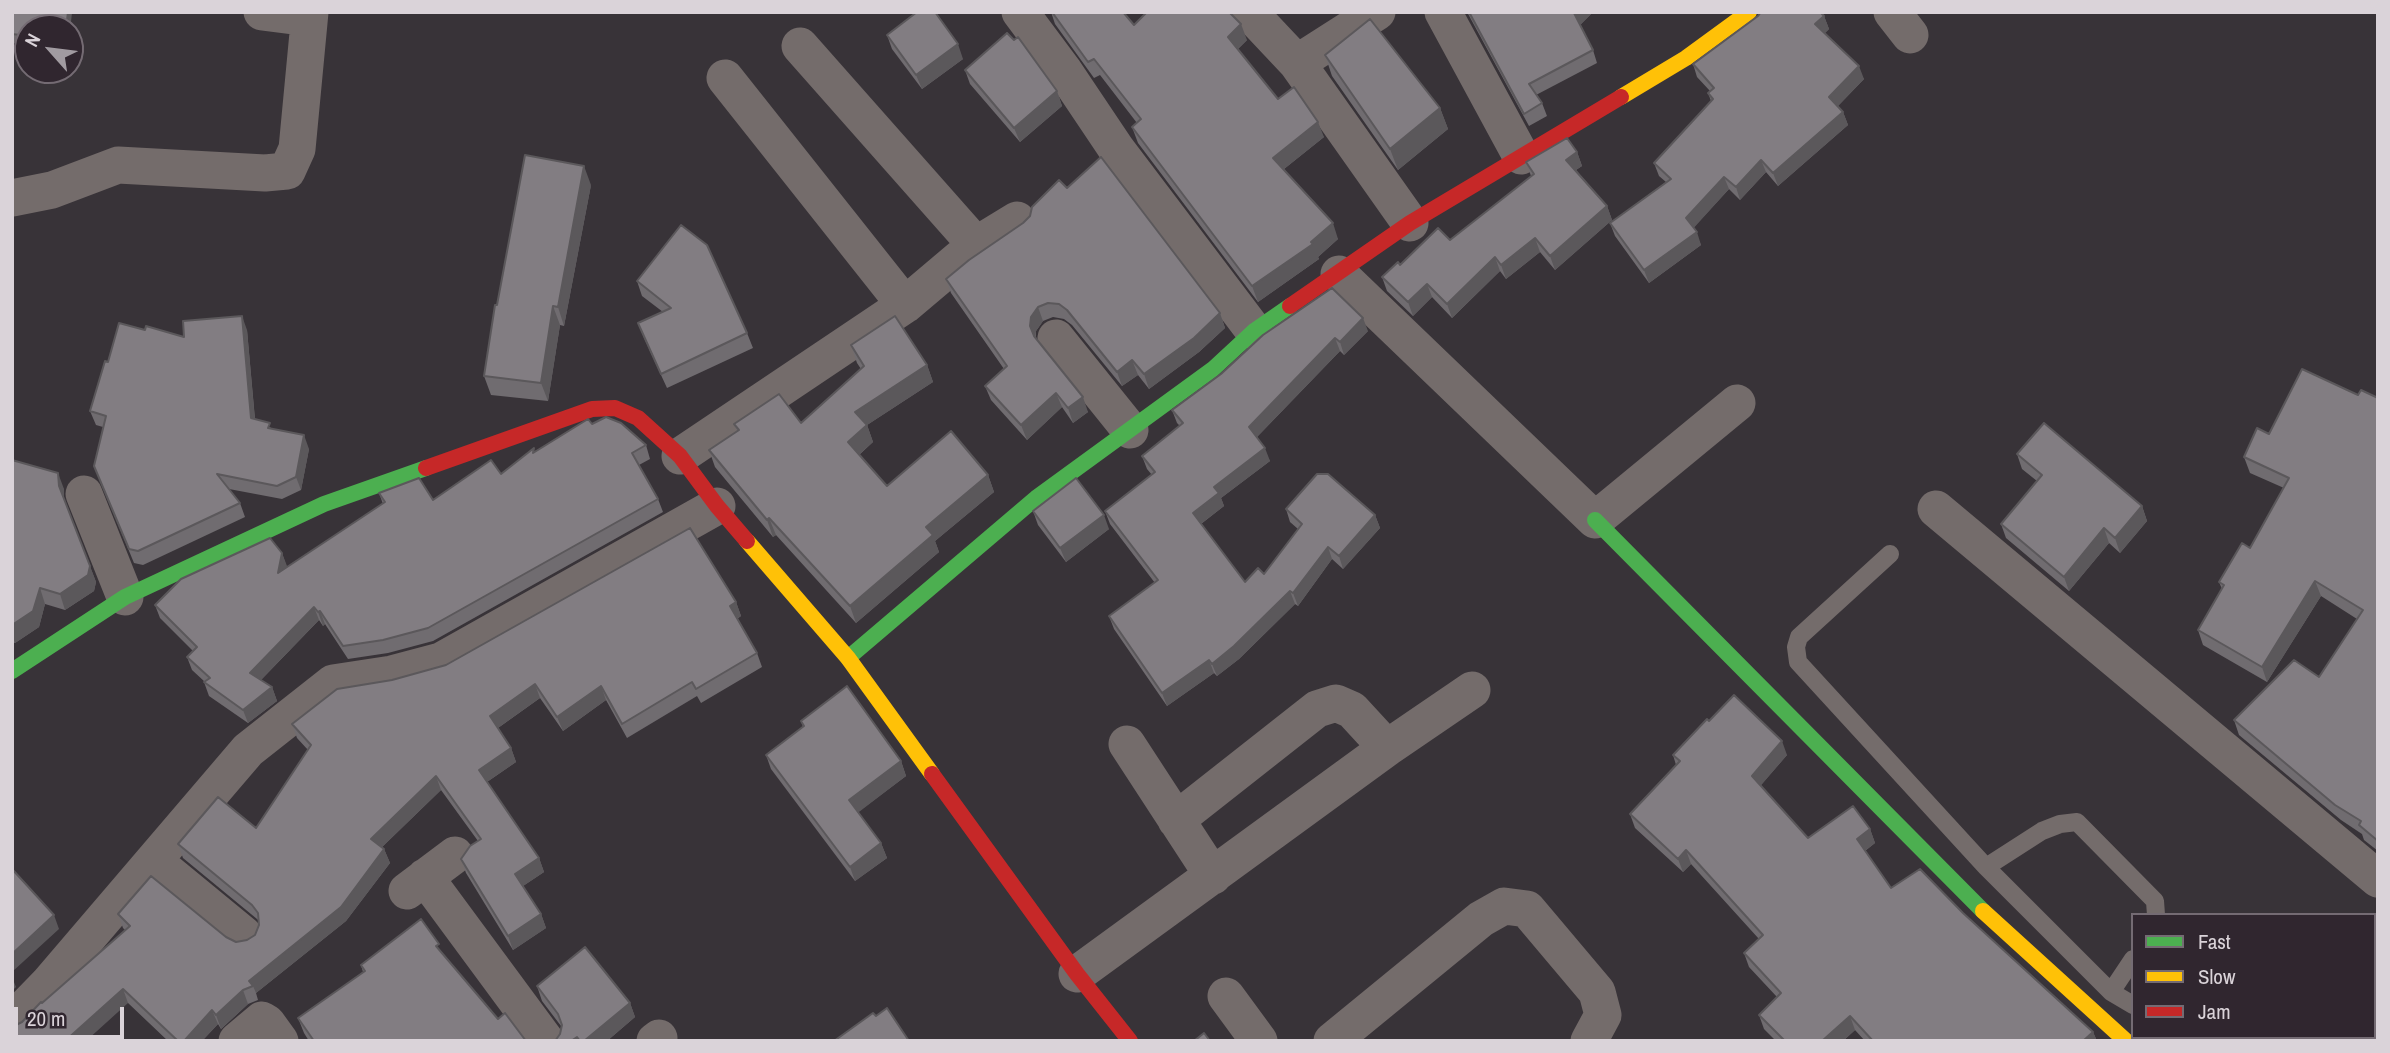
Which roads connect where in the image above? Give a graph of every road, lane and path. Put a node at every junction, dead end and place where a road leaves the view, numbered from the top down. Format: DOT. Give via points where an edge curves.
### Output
graph roads {
  1 [pos="262,12"];
  2 [pos="1249,12"];
  3 [pos="1377,12"];
  4 [pos="1443,12"];
  5 [pos="1749,12"];
  6 [pos="309,15"];
  7 [pos="1035,18"];
  8 [pos="800,46"];
  9 [pos="1297,63"];
  10 [pos="725,78"];
  11 [pos="1521,156"];
  12 [pos="12,198"];
  13 [pos="1017,220"];
  14 [pos="1410,223"];
  15 [pos="976,246"];
  16 [pos="1339,274"];
  17 [pos="905,305"];
  18 [pos="1254,331"];
  19 [pos="1056,338"];
  20 [pos="1737,403"];
  21 [pos="1130,430"];
  22 [pos="680,456"];
  23 [pos="83,494"];
  24 [pos="717,506"];
  25 [pos="1936,509"];
  26 [pos="1595,520"];
  27 [pos="1890,554"];
  28 [pos="125,597"];
  29 [pos="848,658"];
  30 [pos="12,671"];
  31 [pos="1472,690"];
  32 [pos="1127,744"];
  33 [pos="1387,748"];
  34 [pos="1176,820"];
  35 [pos="455,855"];
  36 [pos="154,861"];
  37 [pos="1986,867"];
  38 [pos="1213,876"];
  39 [pos="2378,879"];
  40 [pos="2155,913"];
  41 [pos="244,935"];
  42 [pos="2131,962"];
  43 [pos="1077,974"];
  44 [pos="2111,992"];
  45 [pos="1226,996"];
  46 [pos="2131,1004"];
  47 [pos="12,1021"];
  48 [pos="237,1041"];
  49 [pos="280,1041"];
  50 [pos="546,1041"];
  51 [pos="1130,1041"];
  52 [pos="1259,1041"];
  53 [pos="1332,1041"];
  54 [pos="1589,1041"];
  55 [pos="2126,1041"];
  1 -- 6 [label="street"];
  2 -- 9 [label="street"];
  3 -- 9 [label="street"];
  4 -- 11 [label="street"];
  5 -- 11 [label="street" via="1686,58"];
  6 -- 12 [label="street" via="297,149 287,172 118,165 52,190"];
  7 -- 18 [label="street" via="1117,150"];
  8 -- 15 [label="street"];
  9 -- 14 [label="street"];
  10 -- 17 [label="street"];
  11 -- 14 [label="street"];
  13 -- 15 [label="street"];
  14 -- 16 [label="street"];
  15 -- 17 [label="street"];
  16 -- 18 [label="street"];
  16 -- 26 [label="street"];
  17 -- 22 [label="street"];
  18 -- 21 [label="street" via="1213,369"];
  19 -- 21 [label="street"];
  20 -- 26 [label="street"];
  21 -- 29 [label="street" via="1036,498"];
  22 -- 24 [label="street"];
  22 -- 28 [label="street" via="638,418 615,408 592,410 324,504"];
  23 -- 28 [label="street"];
  24 -- 29 [label="street"];
  24 -- 36 [label="street" via="441,661 333,683 248,750"];
  25 -- 39 [label="street"];
  26 -- 55 [label="street" via="1983,911"];
  27 -- 37 [label="lane" via="1799,637 1798,662"];
  28 -- 30 [label="street"];
  29 -- 43 [label="street"];
  31 -- 33 [label="street"];
  32 -- 34 [label="street"];
  33 -- 34 [label="street" via="1352,710 1336,703 1317,709"];
  33 -- 38 [label="street"];
  34 -- 38 [label="street"];
  35 -- 50 [label="street" via="416,884"];
  36 -- 41 [label="street"];
  36 -- 47 [label="street"];
  37 -- 40 [label="lane" via="2042,831 2077,822 2155,901"];
  37 -- 44 [label="lane"];
  38 -- 43 [label="street"];
  42 -- 44 [label="lane"];
  43 -- 51 [label="street"];
  44 -- 46 [label="lane"];
  45 -- 52 [label="street"];
  48 -- 49 [label="street" via="262,1020"];
  53 -- 54 [label="street" via="1481,919 1504,906 1527,909 1597,992 1603,1015"];
}
